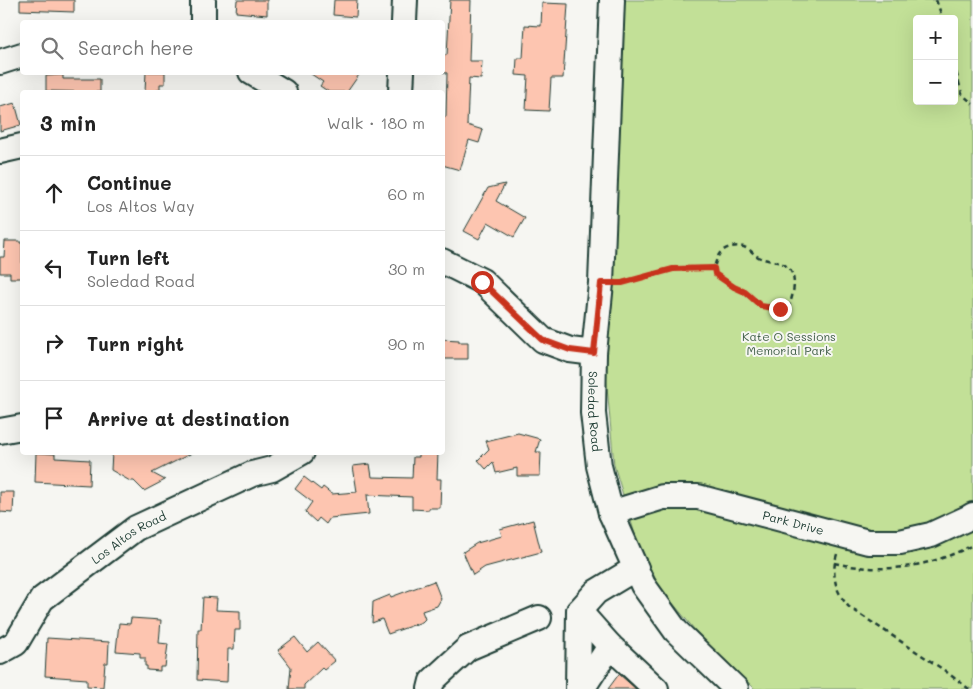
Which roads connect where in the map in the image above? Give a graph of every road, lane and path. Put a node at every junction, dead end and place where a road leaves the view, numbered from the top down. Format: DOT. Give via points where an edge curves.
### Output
graph roads {
  1 [pos="203,0"];
  2 [pos="405,0"];
  3 [pos="612,0"];
  4 [pos="936,0"];
  5 [pos="942,15"];
  6 [pos="203,20"];
  7 [pos="404,20"];
  8 [pos="20,56"];
  9 [pos="0,62"];
  10 [pos="255,75"];
  11 [pos="402,75"];
  12 [pos="958,79"];
  13 [pos="281,90"];
  14 [pos="401,90"];
  15 [pos="973,104"];
  16 [pos="20,146"];
  17 [pos="0,151"];
  18 [pos="445,263"];
  19 [pos="714,268"];
  20 [pos="601,283"];
  21 [pos="594,353"];
  22 [pos="20,427"];
  23 [pos="0,431"];
  24 [pos="292,455"];
  25 [pos="611,513"];
  26 [pos="973,514"];
  27 [pos="842,536"];
  28 [pos="973,545"];
  29 [pos="834,563"];
  30 [pos="636,568"];
  31 [pos="579,611"];
  32 [pos="539,618"];
  33 [pos="610,646"];
  34 [pos="0,652"];
  35 [pos="430,689"];
  36 [pos="578,689"];
  37 [pos="582,689"];
  38 [pos="656,689"];
  39 [pos="736,689"];
  40 [pos="969,689"];
  1 -- 6 [label="street"];
  2 -- 7 [label="street"];
  3 -- 20 [label="street, Soledad Road"];
  4 -- 5 [label="path"];
  8 -- 9 [label="street"];
  10 -- 13 [label="street"];
  11 -- 14 [label="street"];
  12 -- 15 [label="path" via="962,94"];
  16 -- 17 [label="street"];
  18 -- 21 [label="street" via="482,282 543,340 570,350"];
  19 -- 19 [label="path" via="720,253 728,247 748,249 755,256 790,269 794,278 793,297 789,306 780,309 761,306 715,274"];
  19 -- 20 [label="path" via="673,269 622,283"];
  20 -- 21 [label="street, Soledad Road"];
  21 -- 25 [label="street, Soledad Road" via="593,413 599,466"];
  22 -- 23 [label="street"];
  24 -- 34 [label="street, Los Altos Road" via="272,469 252,474 136,528 42,599 16,643"];
  25 -- 27 [label="street, Park Drive" via="663,497 698,497"];
  25 -- 30 [label="street, Soledad Road"];
  26 -- 27 [label="street, Park Drive" via="931,535 900,542 868,542"];
  27 -- 29 [label="path"];
  28 -- 29 [label="path" via="916,566 892,569"];
  29 -- 40 [label="path" via="840,597 849,607"];
  30 -- 31 [label="street" via="596,592"];
  30 -- 39 [label="street, Soledad Road" via="643,585 676,631"];
  31 -- 33 [label="street"];
  31 -- 36 [label="street"];
  32 -- 35 [label="street" via="468,648 432,681"];
  33 -- 37 [label="street"];
  33 -- 38 [label="street"];
}
